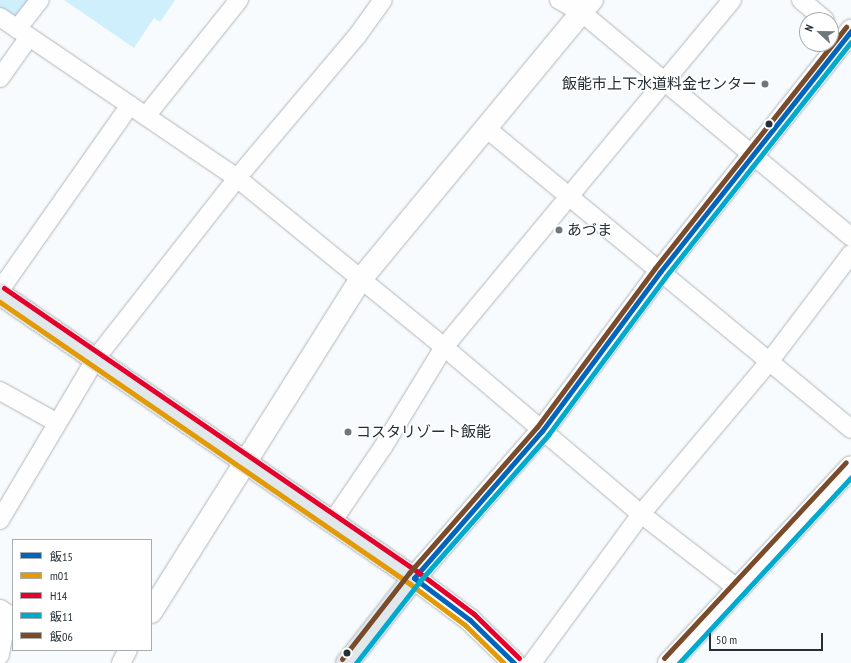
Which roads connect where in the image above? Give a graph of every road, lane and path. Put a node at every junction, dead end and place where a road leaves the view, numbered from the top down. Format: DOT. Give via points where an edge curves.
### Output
graph roads {
  1 [pos="40,0"];
  2 [pos="239,0"];
  3 [pos="383,0"];
  4 [pos="559,0"];
  5 [pos="732,0"];
  6 [pos="801,0"];
  7 [pos="586,6"];
  8 [pos="815,12"];
  9 [pos="0,17"];
  10 [pos="23,33"];
  11 [pos="845,34"];
  12 [pos="0,78"];
  13 [pos="665,82"];
  14 [pos="130,105"];
  15 [pos="146,116"];
  16 [pos="486,128"];
  17 [pos="752,154"];
  18 [pos="237,178"];
  19 [pos="570,197"];
  20 [pos="851,237"];
  21 [pos="851,254"];
  22 [pos="660,272"];
  23 [pos="360,279"];
  24 [pos="0,290"];
  25 [pos="0,294"];
  26 [pos="444,347"];
  27 [pos="96,358"];
  28 [pos="769,362"];
  29 [pos="0,391"];
  30 [pos="56,422"];
  31 [pos="851,430"];
  32 [pos="542,431"];
  33 [pos="244,462"];
  34 [pos="851,466"];
  35 [pos="641,514"];
  36 [pos="0,520"];
  37 [pos="332,522"];
  38 [pos="414,578"];
  39 [pos="738,589"];
  40 [pos="0,609"];
  41 [pos="152,610"];
  42 [pos="127,651"];
  43 [pos="0,656"];
  44 [pos="121,663"];
  45 [pos="346,663"];
  46 [pos="514,663"];
  47 [pos="532,663"];
  48 [pos="669,663"];
  1 -- 10 [label="street"];
  2 -- 15 [label="street"];
  3 -- 18 [label="street" via="357,36"];
  4 -- 7 [label="street"];
  5 -- 13 [label="street"];
  6 -- 8 [label="street"];
  7 -- 13 [label="street"];
  7 -- 16 [label="street"];
  9 -- 10 [label="street"];
  10 -- 12 [label="street"];
  10 -- 14 [label="street"];
  11 -- 17 [label="street"];
  13 -- 17 [label="street"];
  13 -- 19 [label="street"];
  14 -- 15 [label="street"];
  14 -- 24 [label="street"];
  15 -- 18 [label="street"];
  16 -- 19 [label="street"];
  16 -- 23 [label="street"];
  17 -- 20 [label="street"];
  17 -- 22 [label="street"];
  18 -- 23 [label="street"];
  18 -- 27 [label="street"];
  19 -- 22 [label="street"];
  19 -- 26 [label="street"];
  21 -- 28 [label="street"];
  22 -- 28 [label="street"];
  22 -- 32 [label="street"];
  23 -- 26 [label="street"];
  23 -- 33 [label="street"];
  25 -- 27 [label="main road"];
  26 -- 32 [label="street"];
  26 -- 37 [label="street" via="383,447"];
  27 -- 30 [label="street"];
  27 -- 33 [label="main road"];
  28 -- 31 [label="street"];
  28 -- 35 [label="street"];
  29 -- 30 [label="street"];
  30 -- 36 [label="street"];
  32 -- 35 [label="street"];
  32 -- 38 [label="street"];
  33 -- 37 [label="main road"];
  33 -- 41 [label="street"];
  34 -- 39 [label="street"];
  35 -- 39 [label="street"];
  35 -- 47 [label="street"];
  37 -- 38 [label="main road"];
  38 -- 45 [label="main road"];
  38 -- 46 [label="street" via="470,620"];
  39 -- 48 [label="street"];
  40 -- 43 [label="street" via="11,616 6,623"];
  42 -- 44 [label="street"];
}
